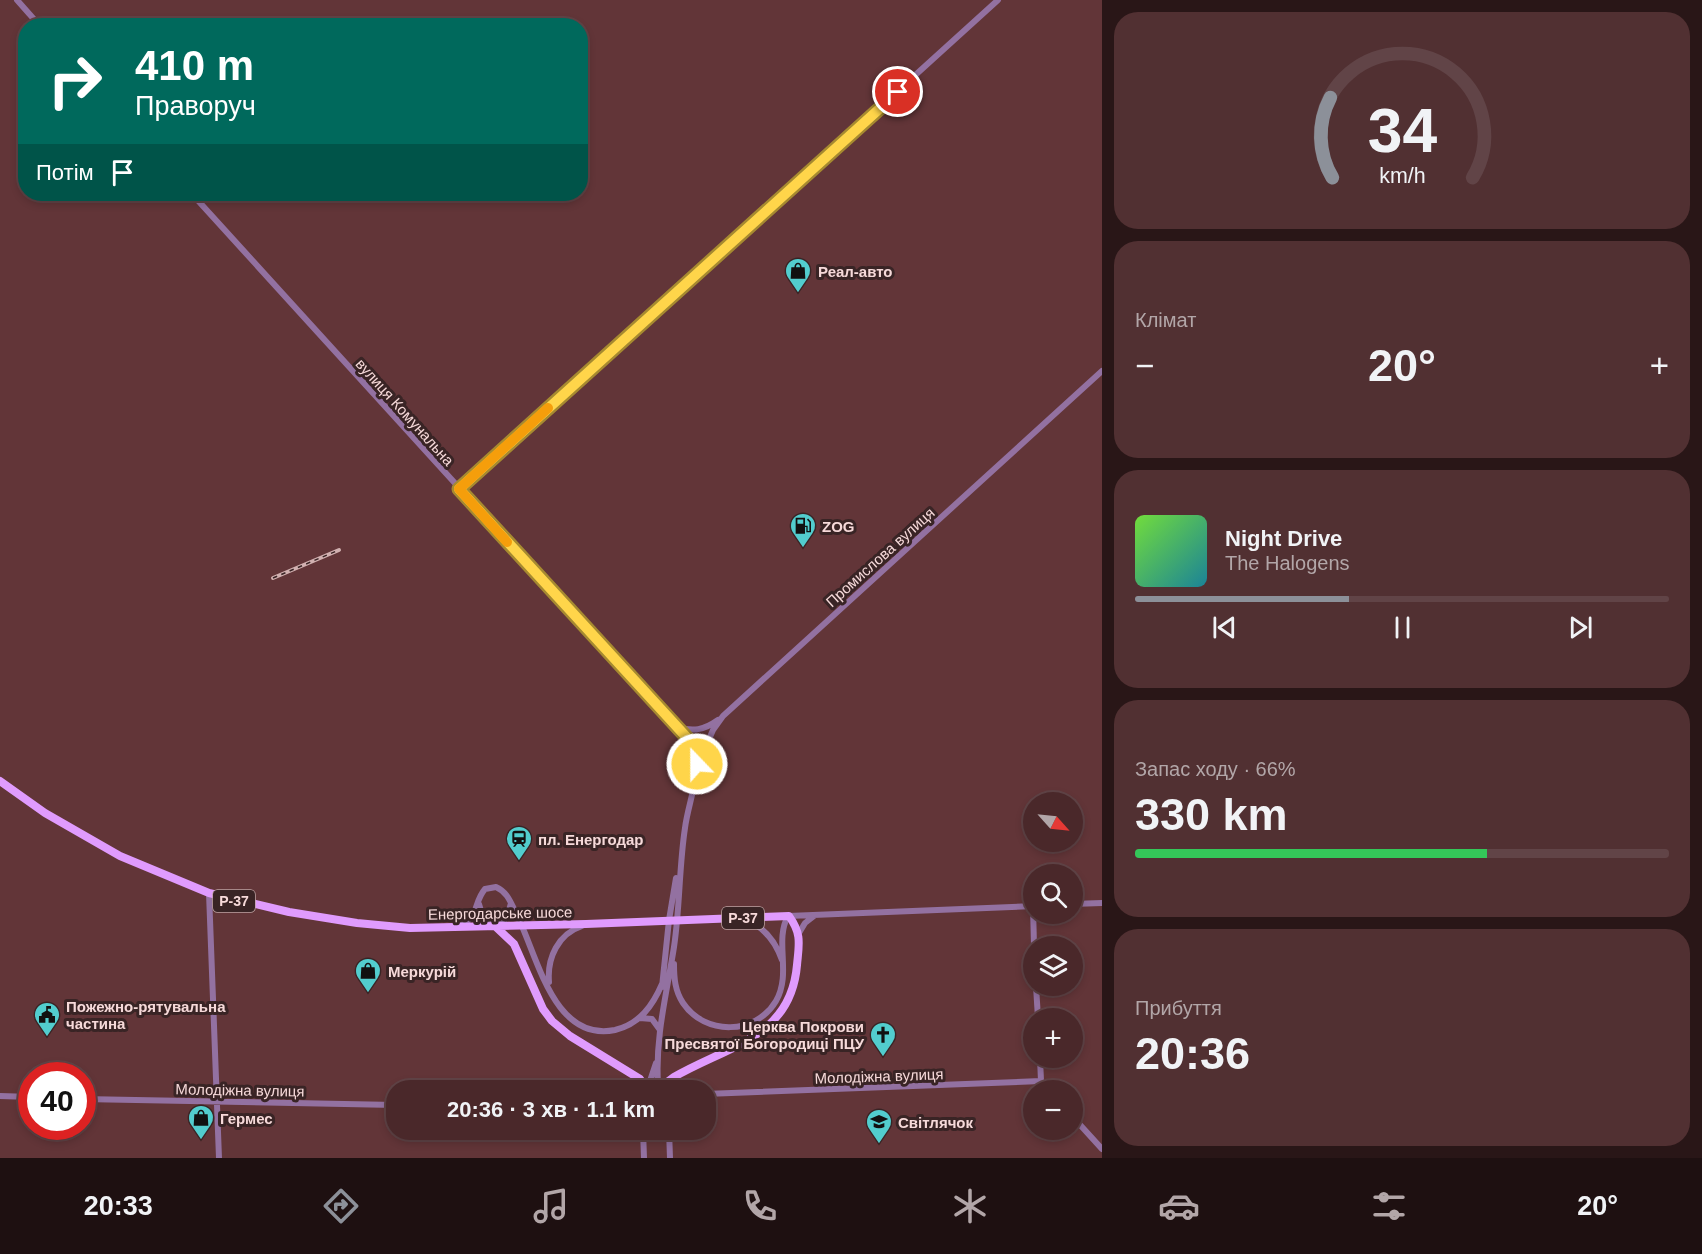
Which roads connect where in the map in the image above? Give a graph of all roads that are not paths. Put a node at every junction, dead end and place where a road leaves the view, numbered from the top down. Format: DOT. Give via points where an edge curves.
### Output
graph roads {
  1 [pos="17,0"];
  2 [pos="998,0"];
  3 [pos="33,18"];
  4 [pos="198,201"];
  5 [pos="1102,371"];
  6 [pos="459,489"];
  7 [pos="723,716"];
  8 [pos="675,726"];
  9 [pos="696,774"];
  10 [pos="0,781"];
  11 [pos="681,860"];
  12 [pos="209,893"];
  13 [pos="479,901"];
  14 [pos="511,903"];
  15 [pos="1102,903"];
  16 [pos="1083,904"];
  17 [pos="1023,906"];
  18 [pos="815,915"];
  19 [pos="789,916"];
  20 [pos="743,918"];
  21 [pos="586,924"];
  22 [pos="495,926"];
  23 [pos="523,926"];
  24 [pos="455,928"];
  25 [pos="799,933"];
  26 [pos="784,941"];
  27 [pos="798,942"];
  28 [pos="530,944"];
  29 [pos="674,945"];
  30 [pos="516,948"];
  31 [pos="784,969"];
  32 [pos="662,984"];
  33 [pos="550,991"];
  34 [pos="639,1018"];
  35 [pos="660,1030"];
  36 [pos="657,1060"];
  37 [pos="641,1080"];
  38 [pos="648,1080"];
  39 [pos="661,1080"];
  40 [pos="668,1080"];
  41 [pos="1023,1082"];
  42 [pos="716,1094"];
  43 [pos="0,1096"];
  44 [pos="18,1097"];
  45 [pos="96,1099"];
  46 [pos="218,1102"];
  47 [pos="386,1105"];
  48 [pos="1083,1128"];
  49 [pos="643,1140"];
  50 [pos="669,1140"];
  51 [pos="1102,1149"];
  52 [pos="219,1158"];
  53 [pos="644,1158"];
  54 [pos="670,1158"];
  1 -- 3 [label="street"];
  2 -- 6 [label="street"];
  4 -- 6 [label="street, вулиця Комунальна"];
  5 -- 7 [label="street, Промислова вулиця"];
  6 -- 8 [label="street, вулиця Комунальна"];
  7 -- 8 [label="street" via="701,729"];
  7 -- 9 [label="street, Промислова вулиця" via="704,748"];
  8 -- 9 [label="street, вулиця Комунальна" via="696,752"];
  9 -- 11 [label="street, вулиця Комунальна"];
  10 -- 12 [label="main road, Енергодарське шосе / Р-37" via="101,846"];
  11 -- 29 [label="street"];
  11 -- 32 [label="street" via="670,910"];
  12 -- 24 [label="main road, Енергодарське шосе / Р-37" via="357,923"];
  12 -- 46 [label="street"];
  13 -- 14 [label="street" via="482,892 492,886 503,891"];
  13 -- 22 [label="street" via="482,914"];
  13 -- 24 [label="street" via="470,919"];
  14 -- 22 [label="street" via="507,918"];
  14 -- 23 [label="street"];
  15 -- 16 [label="street"];
  17 -- 18 [label="street, Енергодарське шосе"];
  18 -- 19 [label="street, Енергодарське шосе"];
  18 -- 25 [label="street"];
  19 -- 20 [label="main road, Енергодарське шосе / Р-37"];
  19 -- 25 [label="main road"];
  19 -- 26 [label="street" via="784,924"];
  20 -- 21 [label="main road, Енергодарське шосе / Р-37"];
  20 -- 31 [label="street" via="769,935"];
  21 -- 23 [label="main road, Енергодарське шосе / Р-37"];
  21 -- 33 [label="street" via="570,931 555,948 549,972"];
  22 -- 23 [label="main road, Енергодарське шосе / Р-37"];
  22 -- 24 [label="main road, Енергодарське шосе / Р-37"];
  22 -- 30 [label="main road"];
  23 -- 28 [label="street"];
  25 -- 27 [label="main road"];
  26 -- 27 [label="street"];
  26 -- 31 [label="street"];
  27 -- 40 [label="main road" via="793,988 779,1016 758,1034"];
  28 -- 30 [label="street"];
  28 -- 33 [label="street"];
  29 -- 31 [label="street" via="674,979 680,998 696,1017 717,1026 739,1026 763,1015 780,993"];
  29 -- 35 [label="street"];
  30 -- 37 [label="main road" via="552,1021"];
  32 -- 34 [label="street" via="653,1003"];
  32 -- 35 [label="street"];
  33 -- 34 [label="street" via="567,1016 587,1028 613,1030"];
  34 -- 35 [label="street" via="652,1019"];
  35 -- 36 [label="street"];
  36 -- 38 [label="street"];
  36 -- 39 [label="street"];
  41 -- 42 [label="street, Молодіжна вулиця"];
  43 -- 44 [label="street"];
  45 -- 46 [label="street, Молодіжна вулиця"];
  46 -- 47 [label="street, Молодіжна вулиця"];
  46 -- 52 [label="street"];
  48 -- 51 [label="street"];
  49 -- 53 [label="street"];
  50 -- 54 [label="street"];
}
